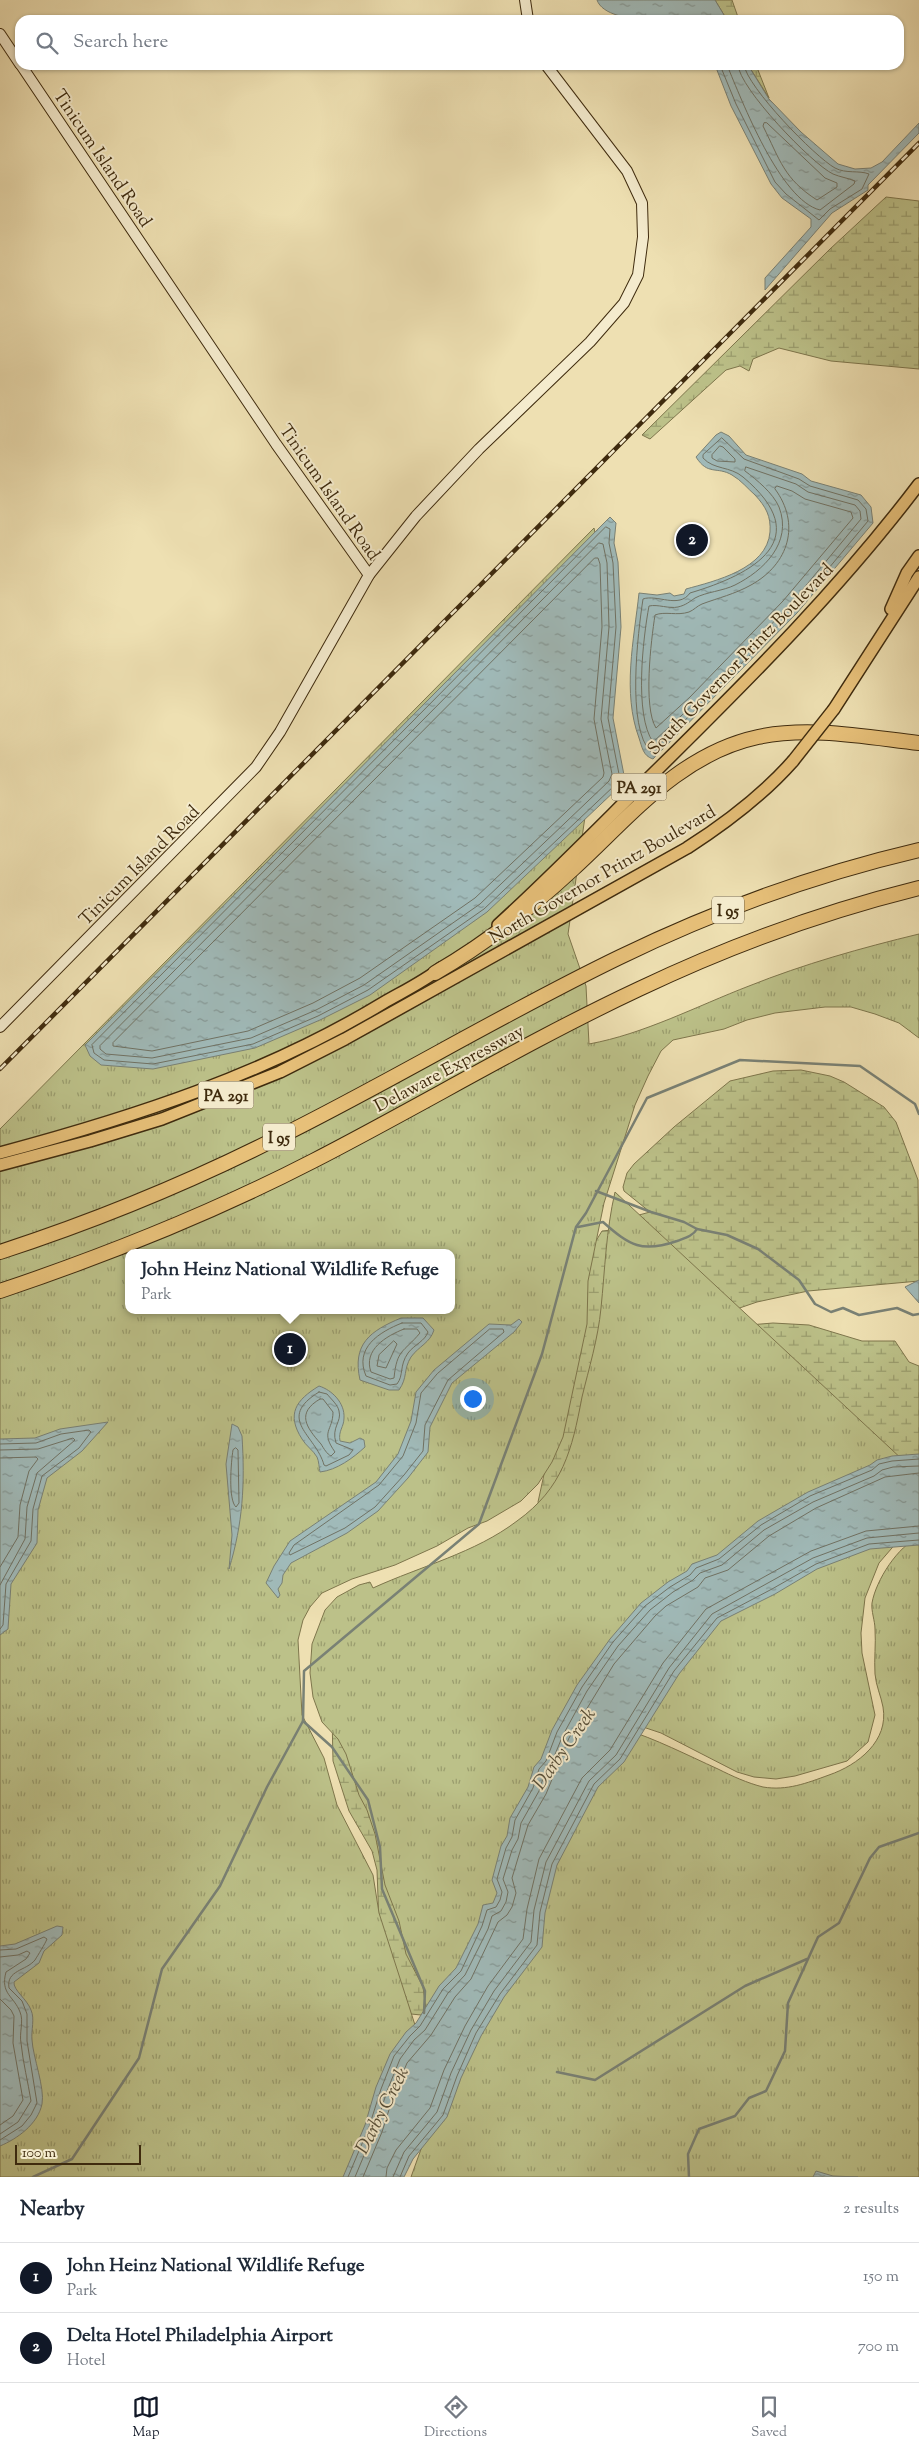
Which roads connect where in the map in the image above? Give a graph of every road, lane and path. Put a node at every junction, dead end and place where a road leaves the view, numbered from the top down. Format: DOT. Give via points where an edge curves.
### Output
graph roads {
  1 [pos="525,0"];
  2 [pos="527,15"];
  3 [pos="0,34"];
  4 [pos="15,56"];
  5 [pos="24,70"];
  6 [pos="550,70"];
  7 [pos="919,484"];
  8 [pos="919,556"];
  9 [pos="369,575"];
  10 [pos="919,577"];
  11 [pos="881,635"];
  12 [pos="919,743"];
  13 [pos="919,850"];
  14 [pos="919,888"];
  15 [pos="435,973"];
  16 [pos="430,992"];
  17 [pos="0,1027"];
  18 [pos="2,1160"];
  19 [pos="0,1252"];
  20 [pos="0,1291"];
  1 -- 2 [label="street"];
  3 -- 4 [label="street, Tinicum Island Road"];
  5 -- 9 [label="street, Tinicum Island Road" via="276,444"];
  6 -- 9 [label="street" via="627,171 642,203 643,238 638,275 624,303 590,342 479,449 428,503"];
  7 -- 15 [label="main road, South Governor Printz Boulevard / PA 291" via="851,570 769,659 520,904"];
  8 -- 11 [label="main road" via="902,583"];
  9 -- 17 [label="street, Tinicum Island Road" via="280,732 256,767"];
  10 -- 11 [label="main road, North Governor Printz Boulevard / PA 291"];
  11 -- 16 [label="main road, North Governor Printz Boulevard / PA 291, bridge" via="834,709 793,761 756,798 700,840"];
  12 -- 15 [label="highway" via="795,733 758,737 716,751 661,786 522,913 472,951"];
  13 -- 19 [label="highway, Delaware Expressway / I 95" via="821,877 733,908 620,957 228,1162 118,1209"];
  14 -- 20 [label="highway, Delaware Expressway / I 95" via="751,940 644,986 256,1189 115,1250"];
  15 -- 18 [label="main road, South Governor Printz Boulevard / PA 291" via="326,1036 246,1074 144,1112 21,1148"];
  16 -- 18 [label="main road, South Governor Printz Boulevard / PA 291" via="310,1057 232,1092 133,1129"];
}
